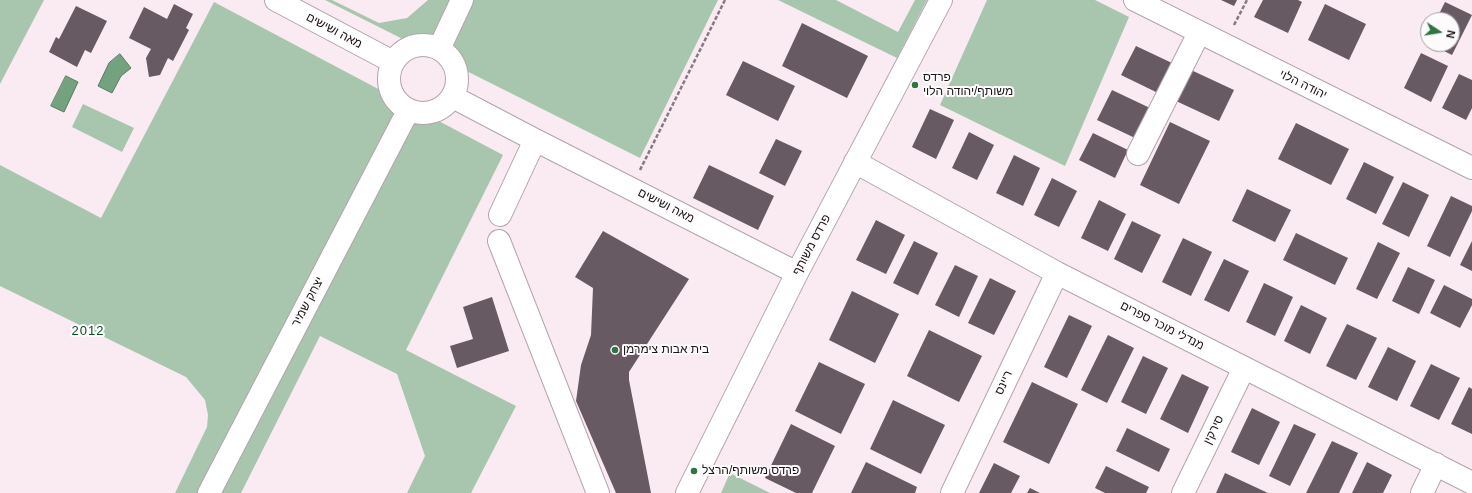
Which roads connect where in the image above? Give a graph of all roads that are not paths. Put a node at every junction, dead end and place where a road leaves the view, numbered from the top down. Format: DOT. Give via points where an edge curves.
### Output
graph roads {
  1 [pos="276,0"];
  2 [pos="462,0"];
  3 [pos="941,0"];
  4 [pos="1135,0"];
  5 [pos="1199,33"];
  6 [pos="439,48"];
  7 [pos="393,62"];
  8 [pos="453,97"];
  9 [pos="408,111"];
  10 [pos="535,140"];
  11 [pos="1138,154"];
  12 [pos="855,162"];
  13 [pos="1472,168"];
  14 [pos="500,215"];
  15 [pos="498,241"];
  16 [pos="797,273"];
  17 [pos="1057,273"];
  18 [pos="1244,368"];
  19 [pos="1436,464"];
  20 [pos="1472,482"];
  21 [pos="209,493"];
  22 [pos="598,493"];
  23 [pos="687,493"];
  24 [pos="952,493"];
  25 [pos="1184,493"];
  26 [pos="1422,493"];
  1 -- 7 [label="street, מאה ושישים"];
  2 -- 6 [label="street"];
  3 -- 12 [label="street, פרדס משותף"];
  4 -- 5 [label="street, יהודה הלוי"];
  5 -- 11 [label="street"];
  5 -- 13 [label="street, יהודה הלוי"];
  6 -- 7 [label="street" via="416,45 407,48"];
  6 -- 8 [label="street" via="455,67 457,83"];
  7 -- 9 [label="street" via="388,78 390,92"];
  8 -- 9 [label="street" via="442,108 428,114"];
  8 -- 10 [label="street, מאה ושישים"];
  9 -- 21 [label="street, יצחק שמיר"];
  10 -- 14 [label="street"];
  10 -- 16 [label="street, מאה ושישים"];
  12 -- 16 [label="street, פרדס משותף"];
  12 -- 17 [label="street, מנדלי מוכר ספרים"];
  15 -- 22 [label="street"];
  16 -- 23 [label="street, פרדס משותף"];
  17 -- 18 [label="street, מנדלי מוכר ספרים"];
  17 -- 24 [label="street, ריינס"];
  18 -- 19 [label="street, מנדלי מוכר ספרים"];
  18 -- 25 [label="street, סירקין"];
  19 -- 20 [label="street, מנדלי מוכר ספרים"];
  19 -- 26 [label="street"];
}
